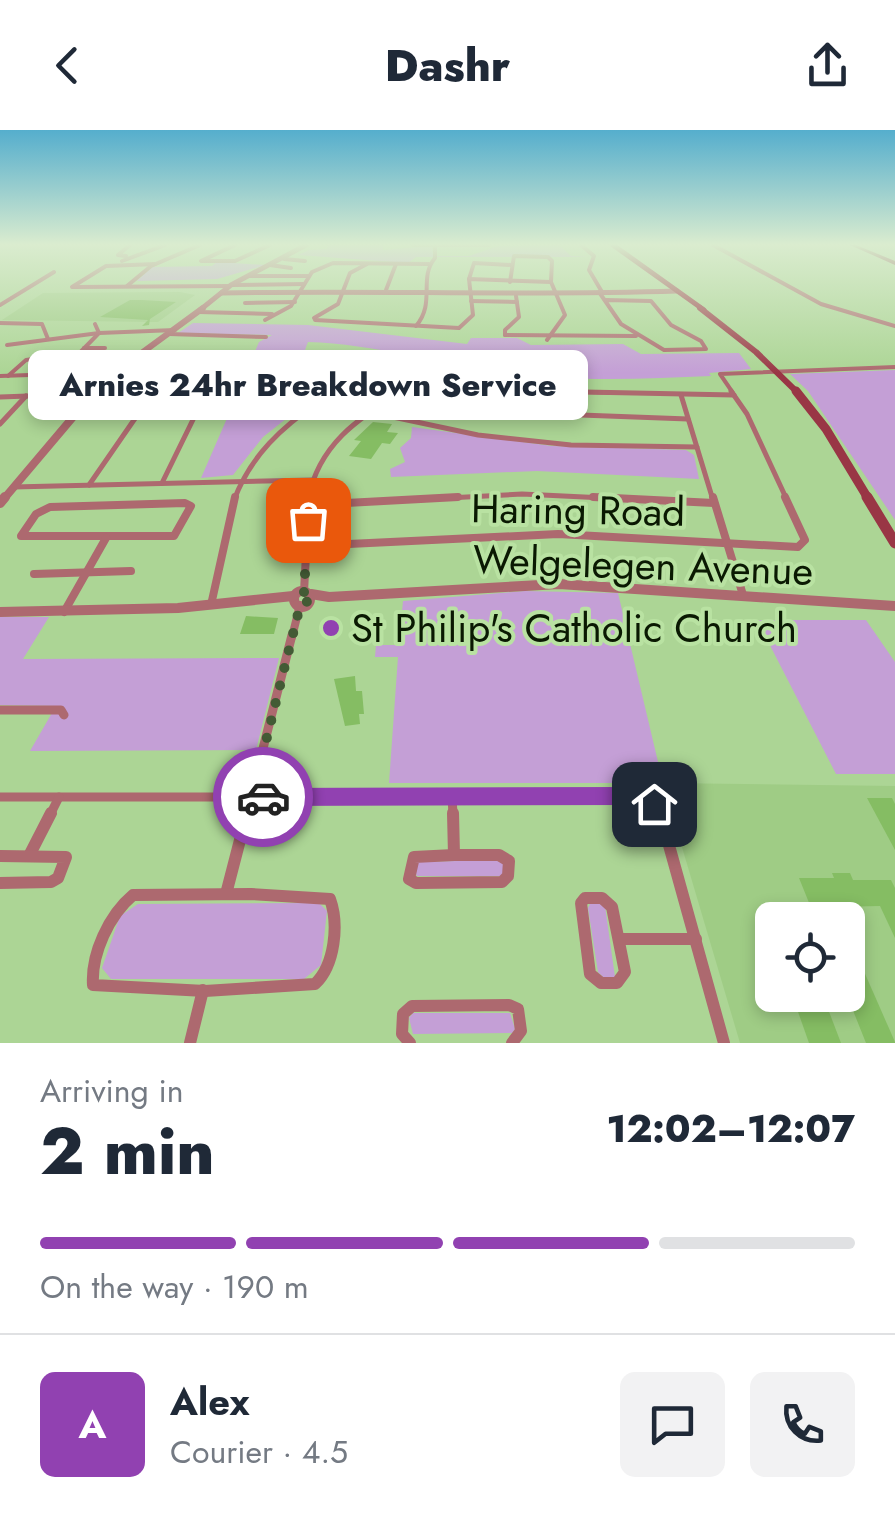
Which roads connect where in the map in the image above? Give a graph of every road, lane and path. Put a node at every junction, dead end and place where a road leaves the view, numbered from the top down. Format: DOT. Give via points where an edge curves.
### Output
graph roads {
  1 [pos="28,288"];
  2 [pos="69,288"];
  3 [pos="228,288"];
  4 [pos="288,288"];
  5 [pos="302,288"];
  6 [pos="344,288"];
  7 [pos="428,288"];
  8 [pos="470,288"];
  9 [pos="554,288"];
  10 [pos="598,288"];
  11 [pos="672,288"];
  12 [pos="791,288"];
  13 [pos="386,290"];
  14 [pos="64,291"];
  15 [pos="343,291"];
  16 [pos="406,291"];
  17 [pos="677,291"];
  18 [pos="428,292"];
  19 [pos="470,292"];
  20 [pos="600,292"];
  21 [pos="221,293"];
  22 [pos="557,295"];
  23 [pos="516,299"];
  24 [pos="606,300"];
  25 [pos="245,302"];
  26 [pos="295,302"];
  27 [pos="471,302"];
  28 [pos="0,305"];
  29 [pos="199,312"];
  30 [pos="225,313"];
  31 [pos="277,314"];
  32 [pos="218,319"];
  33 [pos="265,320"];
  34 [pos="0,322"];
  35 [pos="95,324"];
  36 [pos="416,326"];
  37 [pos="895,326"];
  38 [pos="172,332"];
  39 [pos="99,333"];
  40 [pos="640,336"];
  41 [pos="266,337"];
  42 [pos="549,338"];
  43 [pos="48,340"];
  44 [pos="7,345"];
  45 [pos="105,348"];
  46 [pos="82,350"];
  47 [pos="337,350"];
  48 [pos="341,358"];
  49 [pos="895,367"];
  50 [pos="778,371"];
  51 [pos="430,374"];
  52 [pos="4,376"];
  53 [pos="270,390"];
  54 [pos="209,392"];
  55 [pos="402,393"];
  56 [pos="152,394"];
  57 [pos="90,395"];
  58 [pos="734,395"];
  59 [pos="26,396"];
  60 [pos="681,396"];
  61 [pos="0,397"];
  62 [pos="320,401"];
  63 [pos="369,413"];
  64 [pos="688,419"];
  65 [pos="0,424"];
  66 [pos="697,447"];
  67 [pos="312,480"];
  68 [pos="240,481"];
  69 [pos="162,484"];
  70 [pos="89,485"];
  71 [pos="13,487"];
  72 [pos="0,503"];
  73 [pos="714,503"];
  74 [pos="309,505"];
  75 [pos="106,538"];
  76 [pos="727,544"];
  77 [pos="895,544"];
  78 [pos="307,546"];
  79 [pos="131,571"];
  80 [pos="86,572"];
  81 [pos="34,574"];
  82 [pos="743,595"];
  83 [pos="302,599"];
  84 [pos="211,605"];
  85 [pos="895,606"];
  86 [pos="0,612"];
  87 [pos="64,612"];
  88 [pos="0,710"];
  89 [pos="64,715"];
  90 [pos="452,796"];
  91 [pos="0,797"];
  92 [pos="59,797"];
  93 [pos="252,797"];
  94 [pos="30,854"];
  95 [pos="454,855"];
  96 [pos="0,856"];
  97 [pos="0,883"];
  98 [pos="226,894"];
  99 [pos="619,939"];
  100 [pos="696,939"];
  101 [pos="204,990"];
  102 [pos="190,1043"];
  103 [pos="410,1043"];
  104 [pos="512,1043"];
  105 [pos="724,1043"];
  1 -- 28 [label="street"];
  2 -- 14 [label="street"];
  3 -- 21 [label="street"];
  4 -- 5 [label="street"];
  5 -- 15 [label="street"];
  5 -- 21 [label="street"];
  5 -- 26 [label="street"];
  6 -- 15 [label="street"];
  7 -- 18 [label="street"];
  8 -- 19 [label="street"];
  9 -- 22 [label="street"];
  10 -- 20 [label="street"];
  11 -- 17 [label="main road"];
  12 -- 37 [label="street" via="821,304"];
  13 -- 15 [label="street"];
  13 -- 16 [label="street"];
  15 -- 16 [label="street"];
  15 -- 36 [label="street" via="338,304 315,320"];
  16 -- 18 [label="street"];
  17 -- 20 [label="street"];
  17 -- 50 [label="main road"];
  18 -- 19 [label="street"];
  18 -- 36 [label="street" via="428,313"];
  19 -- 23 [label="street"];
  19 -- 27 [label="street"];
  20 -- 22 [label="street"];
  20 -- 24 [label="street"];
  21 -- 29 [label="street"];
  22 -- 23 [label="street"];
  22 -- 42 [label="street" via="565,318"];
  23 -- 27 [label="street"];
  23 -- 42 [label="street" via="519,317 505,335"];
  24 -- 40 [label="street" via="621,324"];
  24 -- 40 [label="street" via="651,301 706,349 666,350"];
  25 -- 26 [label="street"];
  26 -- 31 [label="street"];
  27 -- 36 [label="street" via="473,315 460,328"];
  29 -- 30 [label="street"];
  29 -- 38 [label="street"];
  30 -- 31 [label="street"];
  30 -- 32 [label="street"];
  31 -- 33 [label="street"];
  34 -- 43 [label="street" via="42,324"];
  35 -- 39 [label="street"];
  38 -- 39 [label="street"];
  38 -- 41 [label="street"];
  38 -- 57 [label="street"];
  39 -- 43 [label="street"];
  39 -- 46 [label="street"];
  40 -- 42 [label="street"];
  43 -- 44 [label="street"];
  45 -- 46 [label="street"];
  46 -- 52 [label="street" via="29,358"];
  46 -- 52 [label="street" via="59,374"];
  47 -- 48 [label="street"];
  48 -- 51 [label="street"];
  48 -- 55 [label="street" via="335,377"];
  49 -- 50 [label="street"];
  50 -- 58 [label="street" via="722,373"];
  50 -- 77 [label="main road" via="810,408"];
  51 -- 55 [label="street"];
  51 -- 60 [label="street" via="547,392"];
  53 -- 62 [label="street"];
  54 -- 56 [label="street"];
  54 -- 56 [label="street" via="225,353 194,356"];
  54 -- 69 [label="street"];
  55 -- 63 [label="street"];
  55 -- 64 [label="street" via="556,417"];
  56 -- 57 [label="street"];
  56 -- 70 [label="street"];
  57 -- 59 [label="street"];
  57 -- 71 [label="street"];
  58 -- 60 [label="street"];
  58 -- 76 [label="street, Haring Road" via="805,540 798,547"];
  59 -- 61 [label="street"];
  59 -- 65 [label="street"];
  60 -- 64 [label="street"];
  62 -- 63 [label="street"];
  62 -- 68 [label="street" via="265,442"];
  63 -- 66 [label="street" via="515,440"];
  63 -- 67 [label="street" via="336,440"];
  64 -- 66 [label="street"];
  66 -- 73 [label="street"];
  67 -- 68 [label="street"];
  67 -- 74 [label="street"];
  68 -- 69 [label="street"];
  68 -- 84 [label="street"];
  69 -- 70 [label="street"];
  70 -- 71 [label="street"];
  71 -- 72 [label="street"];
  73 -- 74 [label="street" via="522,494"];
  73 -- 76 [label="street"];
  74 -- 78 [label="street"];
  75 -- 75 [label="street" via="21,536 36,514 50,508 191,506 176,536"];
  75 -- 80 [label="street"];
  76 -- 78 [label="street, Haring Road" via="539,534"];
  76 -- 82 [label="street"];
  78 -- 83 [label="street"];
  79 -- 80 [label="street"];
  80 -- 81 [label="street"];
  80 -- 87 [label="street"];
  82 -- 83 [label="street, Welgelegen Avenue" via="558,584"];
  82 -- 85 [label="street, Welgelegen Avenue"];
  83 -- 84 [label="street"];
  83 -- 93 [label="street"];
  84 -- 87 [label="street"];
  86 -- 87 [label="street"];
  88 -- 89 [label="street"];
  90 -- 93 [label="street"];
  90 -- 95 [label="street"];
  90 -- 100 [label="street" via="648,800 664,818"];
  91 -- 92 [label="street"];
  92 -- 93 [label="street"];
  92 -- 94 [label="street"];
  93 -- 98 [label="street"];
  94 -- 96 [label="street"];
  94 -- 97 [label="street" via="66,859 51,882"];
  95 -- 95 [label="street" via="502,856 509,861 508,876 502,882 410,881 414,857"];
  98 -- 101 [label="street" via="126,899 91,979 98,988"];
  98 -- 101 [label="street" via="330,898 328,968 306,988"];
  99 -- 99 [label="street" via="624,978 596,981 582,900 610,902"];
  99 -- 100 [label="street"];
  100 -- 105 [label="street"];
  101 -- 102 [label="street"];
  103 -- 104 [label="street" via="402,1034 403,1014 412,1006 509,1005 520,1014 520,1037"];
}
